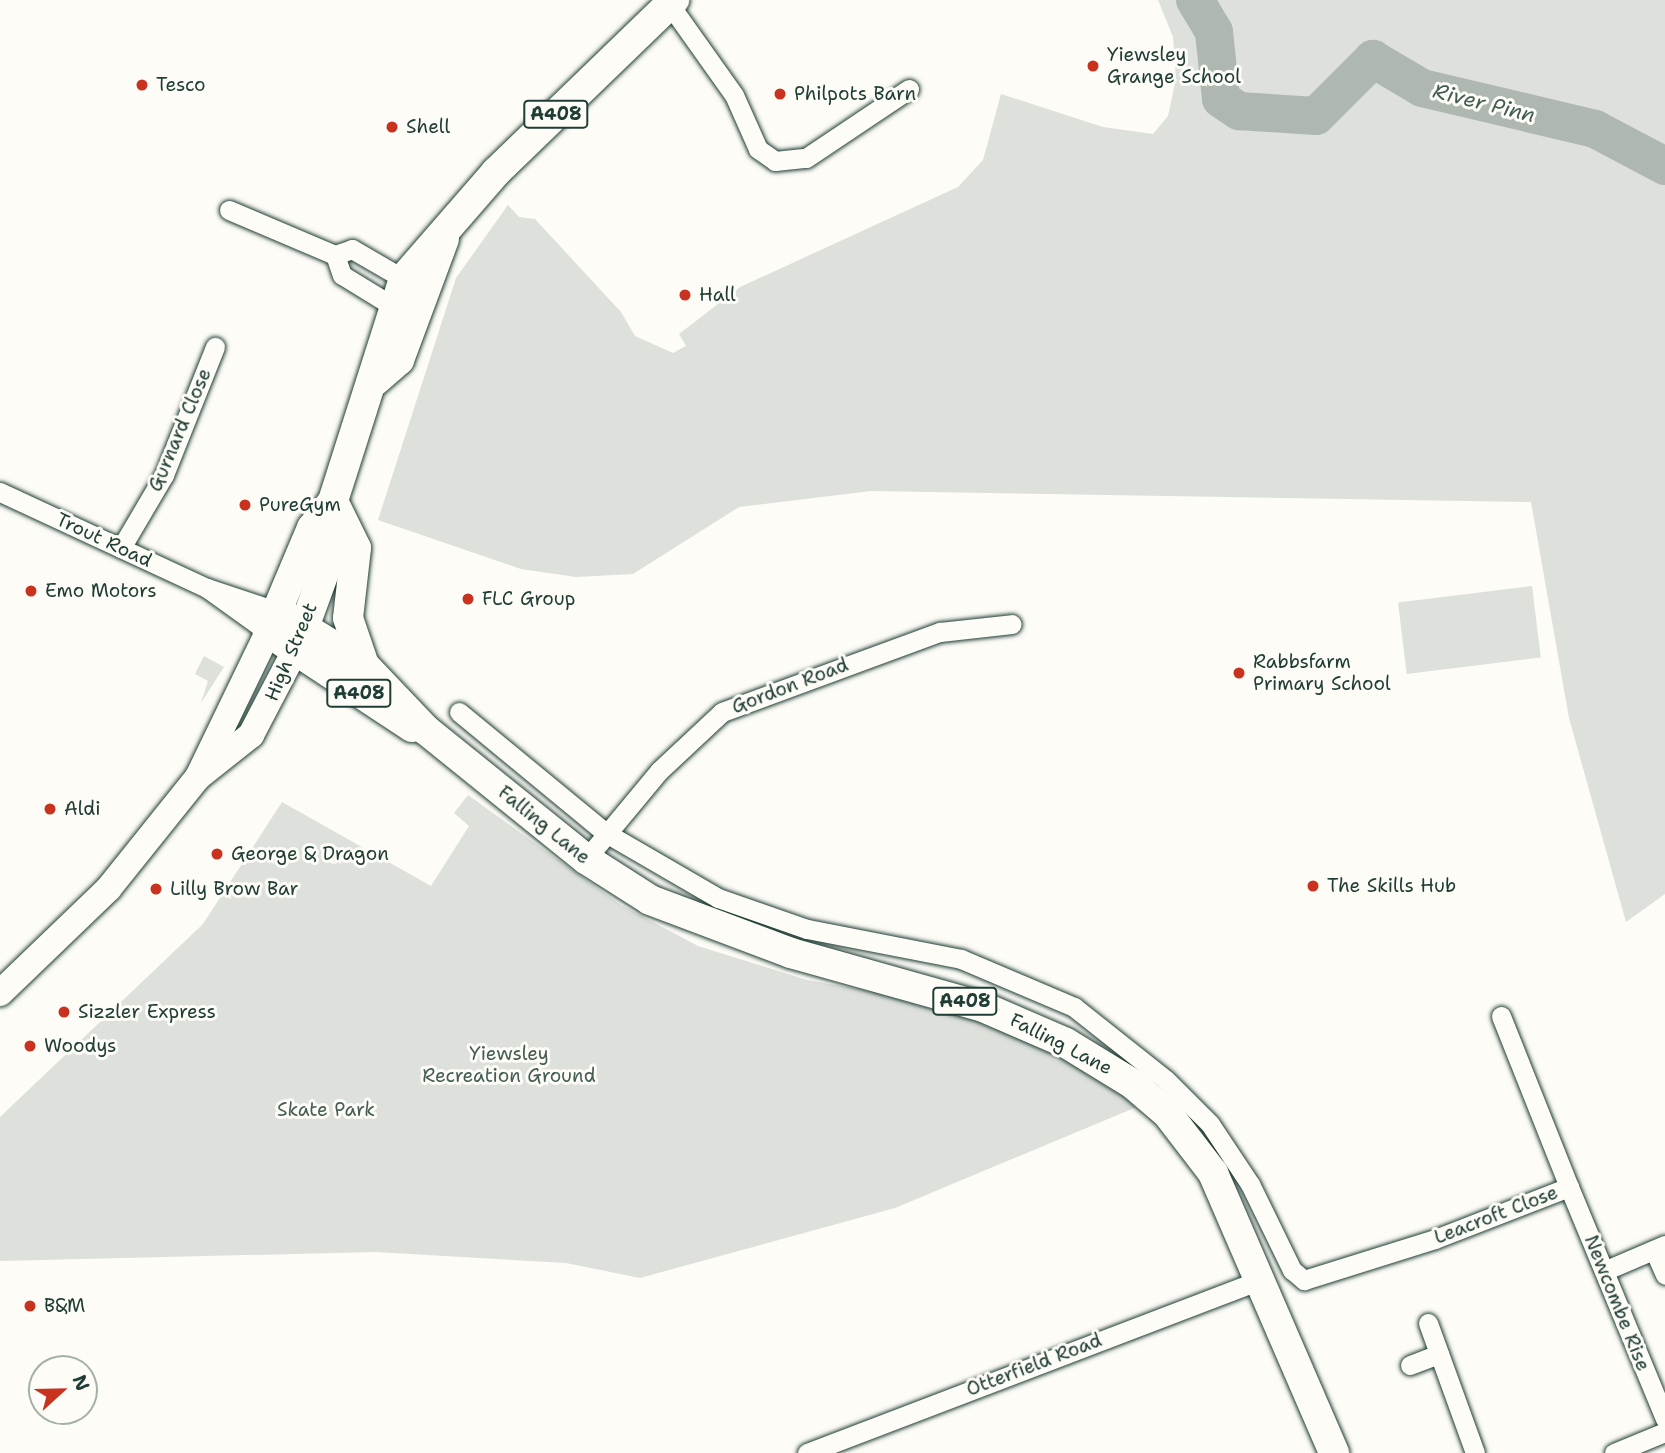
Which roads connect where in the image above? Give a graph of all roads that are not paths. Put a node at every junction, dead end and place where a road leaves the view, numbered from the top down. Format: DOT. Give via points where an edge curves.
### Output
graph roads {
  1 [pos="672,2"];
  2 [pos="909,89"];
  3 [pos="229,211"];
  4 [pos="335,255"];
  5 [pos="415,285"];
  6 [pos="403,312"];
  7 [pos="215,347"];
  8 [pos="0,492"];
  9 [pos="333,501"];
  10 [pos="121,548"];
  11 [pos="1012,624"];
  12 [pos="287,630"];
  13 [pos="364,665"];
  14 [pos="460,712"];
  15 [pos="426,730"];
  16 [pos="198,777"];
  17 [pos="606,833"];
  18 [pos="586,859"];
  19 [pos="0,993"];
  20 [pos="1502,1016"];
  21 [pos="1569,1187"];
  22 [pos="1660,1248"];
  23 [pos="1292,1270"];
  24 [pos="1604,1271"];
  25 [pos="1665,1275"];
  26 [pos="1262,1279"];
  27 [pos="1428,1323"];
  28 [pos="1438,1354"];
  29 [pos="1410,1364"];
  30 [pos="1665,1419"];
  31 [pos="1665,1432"];
  32 [pos="807,1453"];
  33 [pos="1334,1453"];
  34 [pos="1475,1453"];
  35 [pos="1614,1453"];
  1 -- 2 [label="street" via="734,95 758,149 775,161 806,158"];
  1 -- 5 [label="main road, High Street / A408" via="496,172 444,235"];
  3 -- 4 [label="street"];
  4 -- 5 [label="street" via="352,249"];
  4 -- 6 [label="street" via="342,275"];
  5 -- 6 [label="main road, High Street / A408"];
  6 -- 9 [label="main road, High Street / A408" via="399,360 374,381"];
  7 -- 10 [label="street, Gurnard Close" via="164,475"];
  8 -- 10 [label="street, Trout Road"];
  9 -- 12 [label="main road, High Street / A408" via="337,537"];
  9 -- 13 [label="main road" via="356,548 348,618"];
  10 -- 12 [label="street, Trout Road"];
  11 -- 17 [label="street, Gordon Road" via="940,632 722,712 659,771"];
  12 -- 13 [label="main road, Falling Lane / A408"];
  12 -- 15 [label="main road, Falling Lane / A408" via="406,725"];
  12 -- 16 [label="street, High Street"];
  12 -- 16 [label="street, High Street" via="251,735"];
  13 -- 15 [label="main road, Falling Lane / A408"];
  14 -- 17 [label="street, Falling Lane"];
  15 -- 18 [label="main road, Falling Lane / A408"];
  16 -- 19 [label="street, High Street" via="109,888"];
  17 -- 18 [label="street, Gordon Road"];
  17 -- 23 [label="street, Falling Lane" via="658,868 762,916 961,960 1074,1007 1166,1080 1210,1124 1250,1184"];
  18 -- 26 [label="main road, Falling Lane / A408" via="650,900 709,926 983,1007 1101,1061 1167,1113 1201,1156"];
  20 -- 21 [label="street, Leacroft Close"];
  21 -- 23 [label="street, Leacroft Close" via="1320,1279 1304,1280"];
  21 -- 24 [label="street, Newcombe Rise"];
  22 -- 24 [label="street"];
  22 -- 25 [label="street"];
  24 -- 30 [label="street, Newcombe Rise"];
  26 -- 32 [label="street, Otterfield Road"];
  26 -- 33 [label="main road, Falling Lane / A408"];
  27 -- 28 [label="street"];
  28 -- 29 [label="street"];
  28 -- 34 [label="street"];
  31 -- 35 [label="street"];
}
